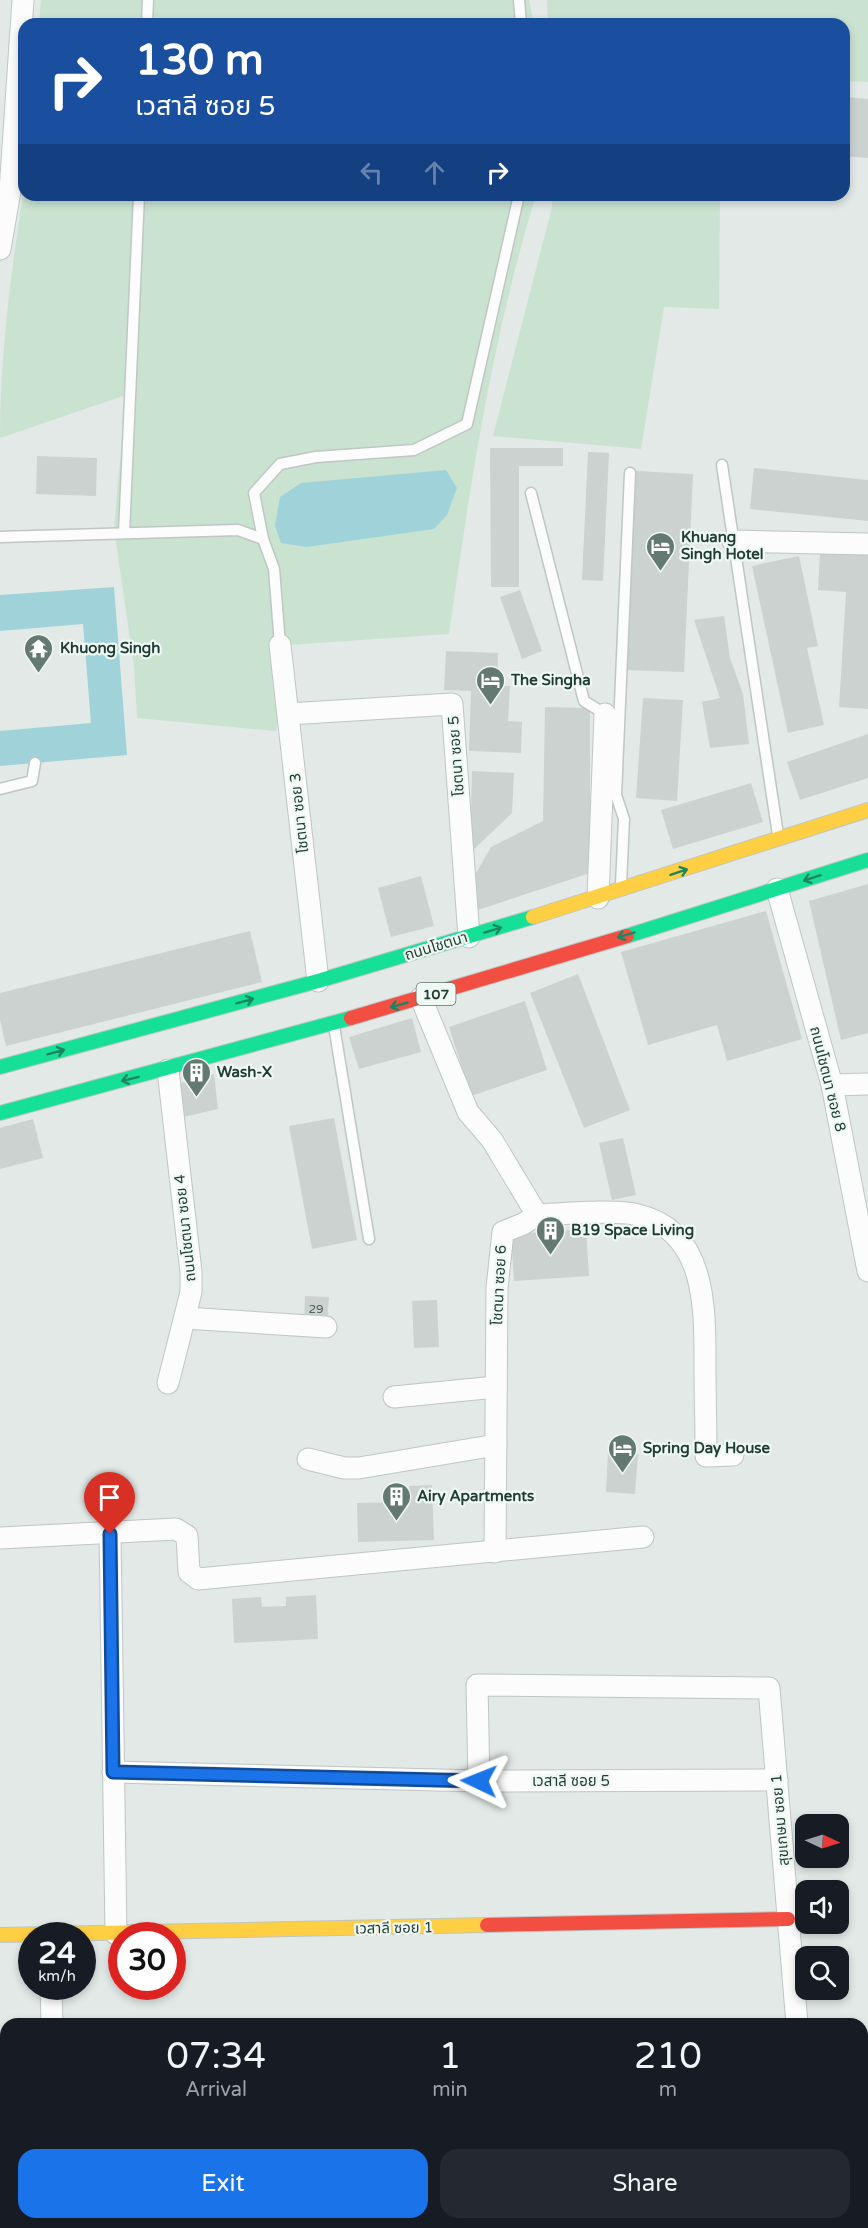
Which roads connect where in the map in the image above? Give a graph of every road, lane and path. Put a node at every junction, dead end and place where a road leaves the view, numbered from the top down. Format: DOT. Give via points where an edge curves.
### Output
graph roads {
  1 [pos="23,0"];
  2 [pos="148,0"];
  3 [pos="519,0"];
  4 [pos="22,18"];
  5 [pos="147,18"];
  6 [pos="520,18"];
  7 [pos="18,73"];
  8 [pos="139,201"];
  9 [pos="518,201"];
  10 [pos="0,249"];
  11 [pos="722,465"];
  12 [pos="630,473"];
  13 [pos="531,493"];
  14 [pos="124,533"];
  15 [pos="0,537"];
  16 [pos="262,539"];
  17 [pos="733,542"];
  18 [pos="868,544"];
  19 [pos="280,645"];
  20 [pos="288,714"];
  21 [pos="606,714"];
  22 [pos="35,763"];
  23 [pos="0,789"];
  24 [pos="868,810"];
  25 [pos="778,840"];
  26 [pos="868,860"];
  27 [pos="777,890"];
  28 [pos="621,891"];
  29 [pos="598,898"];
  30 [pos="469,937"];
  31 [pos="318,981"];
  32 [pos="421,998"];
  33 [pos="334,1023"];
  34 [pos="0,1067"];
  35 [pos="168,1070"];
  36 [pos="832,1084"];
  37 [pos="868,1084"];
  38 [pos="0,1113"];
  39 [pos="537,1215"];
  40 [pos="369,1239"];
  41 [pos="868,1271"];
  42 [pos="185,1318"];
  43 [pos="326,1327"];
  44 [pos="168,1383"];
  45 [pos="496,1387"];
  46 [pos="394,1397"];
  47 [pos="496,1445"];
  48 [pos="733,1455"];
  49 [pos="308,1459"];
  50 [pos="110,1534"];
  51 [pos="643,1537"];
  52 [pos="0,1538"];
  53 [pos="495,1552"];
  54 [pos="113,1772"];
  55 [pos="777,1780"];
  56 [pos="479,1781"];
  57 [pos="788,1919"];
  58 [pos="116,1922"];
  59 [pos="186,1932"];
  60 [pos="0,1935"];
  61 [pos="18,1935"];
  62 [pos="51,2000"];
  63 [pos="52,2018"];
  64 [pos="796,2018"];
  1 -- 4 [label="street"];
  2 -- 5 [label="lane"];
  3 -- 6 [label="lane"];
  7 -- 10 [label="street" via="10,190"];
  8 -- 14 [label="lane"];
  9 -- 16 [label="lane" via="467,424 414,450 316,457 280,464 254,493"];
  11 -- 17 [label="lane"];
  12 -- 28 [label="lane" via="616,795 624,819"];
  13 -- 21 [label="lane" via="584,701"];
  14 -- 15 [label="lane"];
  14 -- 16 [label="lane" via="238,530"];
  16 -- 19 [label="lane" via="274,569"];
  17 -- 18 [label="street"];
  17 -- 25 [label="lane"];
  19 -- 20 [label="street, โชตนา ซอย 3"];
  20 -- 30 [label="street, โชตนา ซอย 5" via="452,704"];
  20 -- 31 [label="street, โชตนา ซอย 3"];
  21 -- 29 [label="street"];
  22 -- 23 [label="lane" via="32,781"];
  24 -- 25 [label="main road, ถนนโชตนา"];
  28 -- 25 [label="main road, ถนนโชตนา, one-way"];
  26 -- 27 [label="main road, 107, one-way"];
  27 -- 32 [label="main road, 107, one-way"];
  27 -- 36 [label="street, ถนนโชตนา ซอย 8"];
  28 -- 29 [label="main road, ถนนโชตนา"];
  30 -- 29 [label="main road, ถนนโชตนา, one-way"];
  30 -- 31 [label="main road, ถนนโชตนา"];
  34 -- 31 [label="main road, ถนนโชตนา, one-way"];
  32 -- 33 [label="main road, 107, one-way"];
  32 -- 39 [label="street" via="468,1112 492,1140"];
  33 -- 35 [label="main road, 107"];
  33 -- 40 [label="lane"];
  35 -- 38 [label="main road, 107, one-way"];
  35 -- 42 [label="street, ถนนโชตนา ซอย 4" via="191,1272"];
  36 -- 37 [label="street"];
  36 -- 41 [label="street, ถนนโชตนา ซอย 8"];
  39 -- 45 [label="street, โชตนา ซอย 6" via="503,1232 500,1243"];
  39 -- 48 [label="street" via="637,1214 677,1238 696,1271 705,1305 706,1456"];
  42 -- 43 [label="street"];
  42 -- 44 [label="street, ถนนโชตนา ซอย 4"];
  45 -- 46 [label="street"];
  45 -- 47 [label="street, โชตนา ซอย 6"];
  47 -- 49 [label="street" via="359,1468"];
  47 -- 53 [label="street, โชตนา ซอย 6"];
  50 -- 52 [label="street"];
  50 -- 53 [label="street" via="176,1529 187,1536 189,1572 198,1579"];
  50 -- 54 [label="street"];
  51 -- 53 [label="street"];
  54 -- 56 [label="street, เวสาลี ซอย 5"];
  54 -- 58 [label="street"];
  55 -- 56 [label="street, เวสาลี ซอย 5"];
  55 -- 56 [label="street, สุขเกษม ซอย 1" via="769,1689 477,1684"];
  55 -- 57 [label="street, สุขเกษม ซอย 1"];
  57 -- 59 [label="main road, เวสาลี ซอย 1"];
  57 -- 64 [label="street, สุขเกษม ซอย 1"];
  60 -- 61 [label="main road, เวสาลี ซอย 1"];
  62 -- 63 [label="street"];
}
